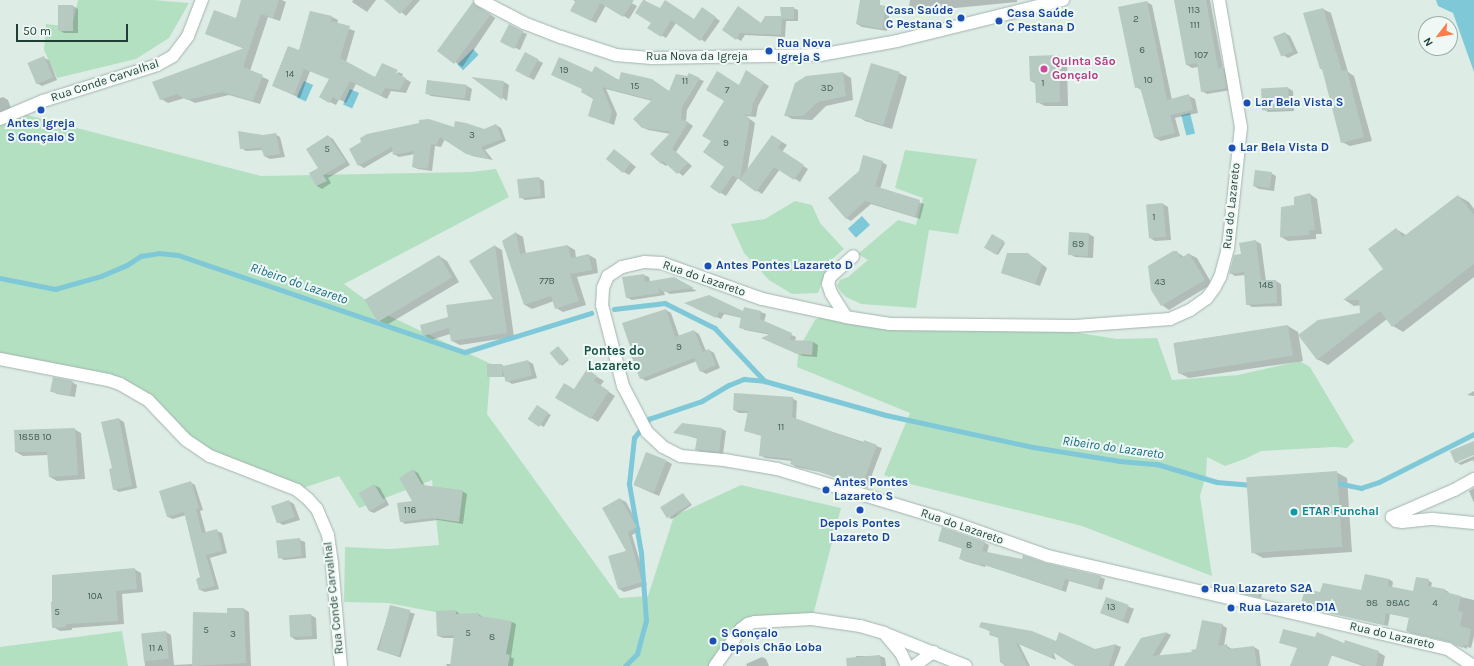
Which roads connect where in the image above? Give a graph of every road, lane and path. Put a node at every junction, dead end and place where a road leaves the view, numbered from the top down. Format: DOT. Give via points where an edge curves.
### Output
graph roads {
  1 [pos="202,0"];
  2 [pos="480,0"];
  3 [pos="1063,0"];
  4 [pos="1219,0"];
  5 [pos="0,119"];
  6 [pos="853,256"];
  7 [pos="846,317"];
  8 [pos="0,359"];
  9 [pos="1474,479"];
  10 [pos="1474,523"];
  11 [pos="884,633"];
  12 [pos="933,652"];
  13 [pos="341,666"];
  14 [pos="715,666"];
  15 [pos="907,666"];
  16 [pos="914,666"];
  17 [pos="966,666"];
  18 [pos="1474,666"];
  1 -- 5 [label="street, Rua Conde Carvalhal" via="188,36 173,56 157,65 42,101"];
  2 -- 3 [label="street, Rua Nova da Igreja" via="524,23 616,55 652,58 820,54 897,41"];
  4 -- 7 [label="street, Rua do Lazareto" via="1240,126 1228,248 1220,277 1207,298 1190,310 1170,319 1075,326 890,324"];
  6 -- 7 [label="street" via="830,277 828,284"];
  7 -- 18 [label="street, Rua do Lazareto" via="762,299 662,263 644,262 622,267 608,276 603,288 602,305 631,403 647,432 663,447 681,456 777,469 937,517 1048,556 1448,649"];
  8 -- 13 [label="street, Rua Conde Carvalhal" via="120,384 148,400 186,440 210,456 296,490 308,499 317,509 328,535"];
  9 -- 10 [label="street" via="1392,517 1402,522 1433,519"];
  11 -- 12 [label="street"];
  11 -- 14 [label="street" via="860,626 812,619 755,622 741,629"];
  11 -- 15 [label="street" via="901,653"];
  12 -- 16 [label="street"];
  12 -- 17 [label="street"];
}
